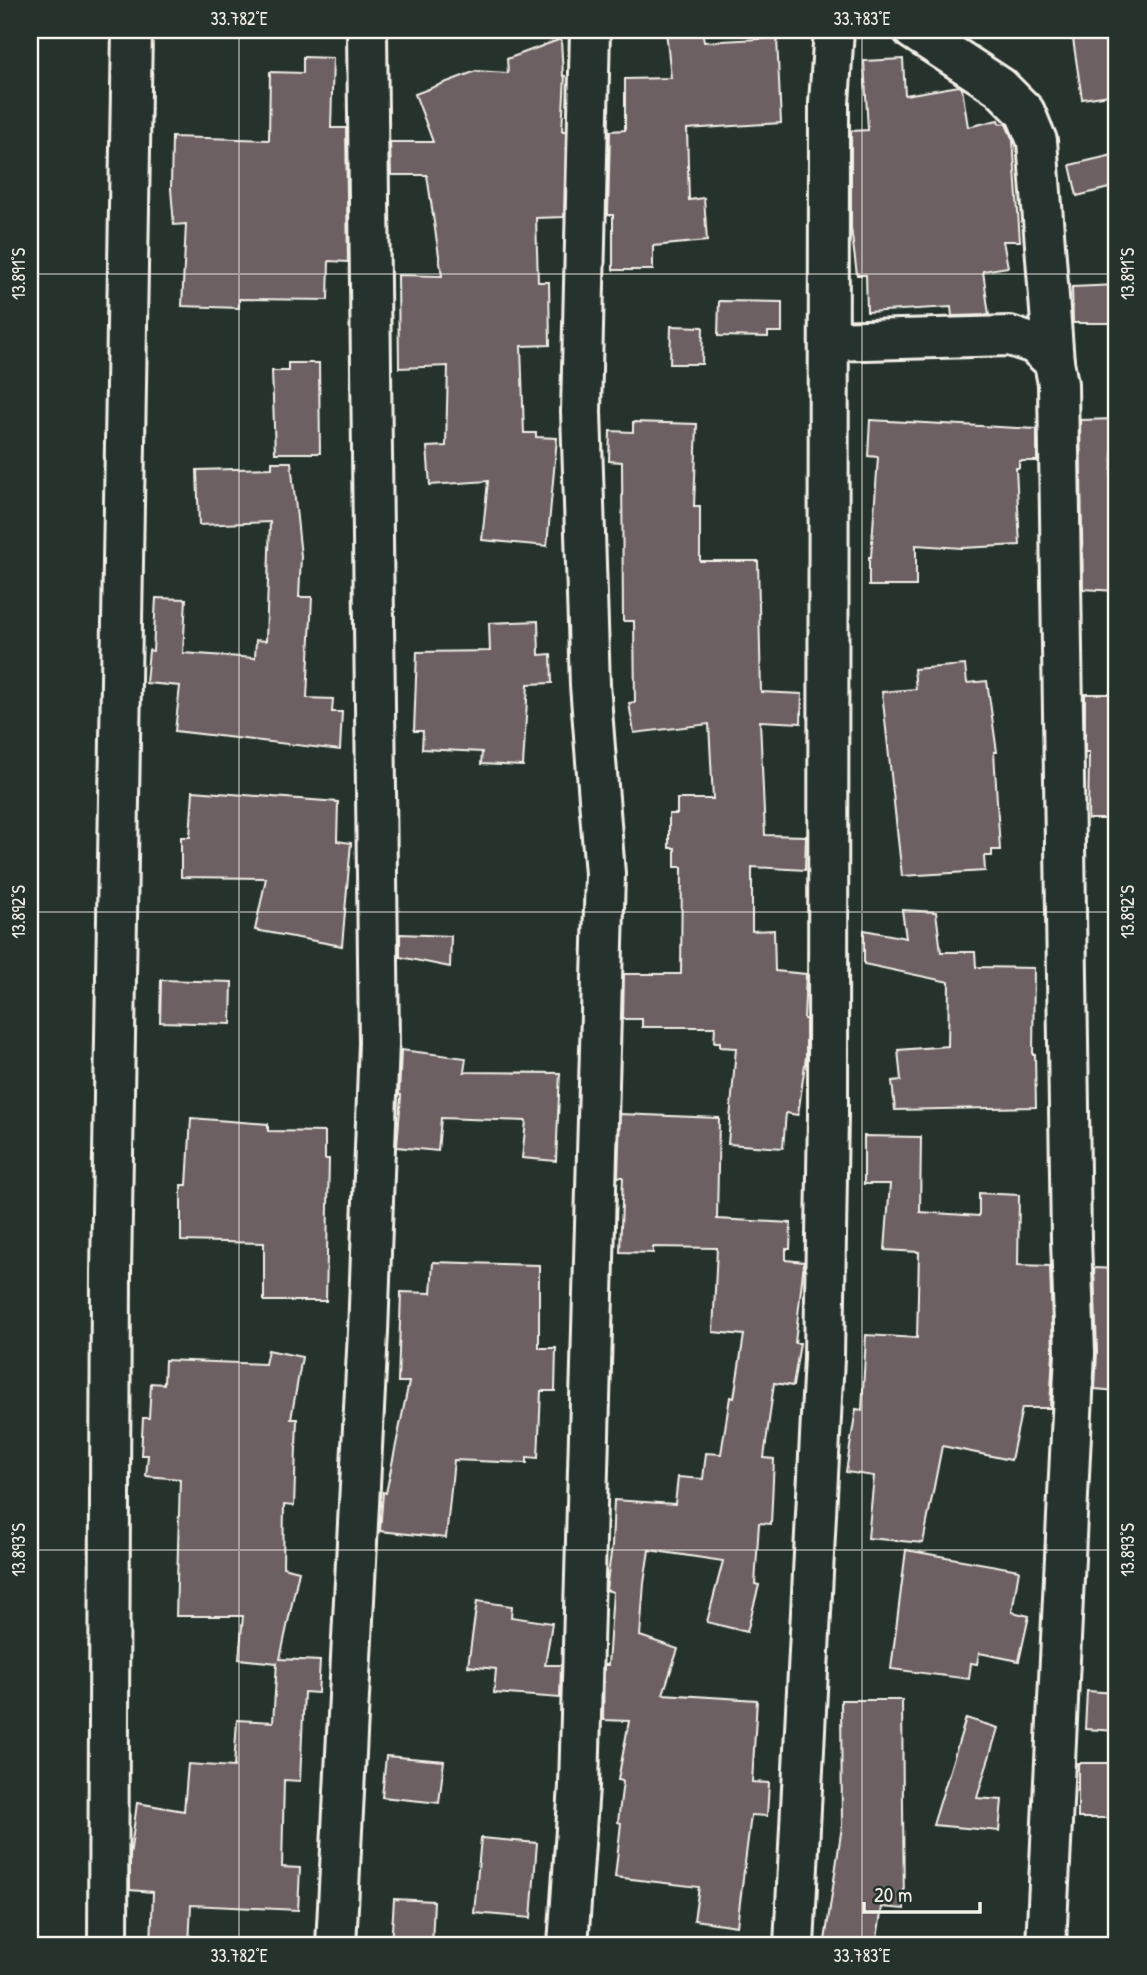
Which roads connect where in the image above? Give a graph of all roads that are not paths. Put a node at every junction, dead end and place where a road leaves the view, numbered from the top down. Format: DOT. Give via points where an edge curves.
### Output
graph roads {
  1 [pos="132,30"];
  2 [pos="367,30"];
  3 [pos="590,30"];
  4 [pos="834,30"];
  5 [pos="913,30"];
  6 [pos="829,341"];
  7 [pos="1054,362"];
  8 [pos="108,1945"];
  9 [pos="336,1945"];
  10 [pos="568,1945"];
  11 [pos="794,1945"];
  12 [pos="1046,1945"];
  1 -- 8 [label="street" via="111,1286"];
  2 -- 9 [label="street" via="379,1043"];
  3 -- 10 [label="street" via="581,412 590,685 605,874 579,1786"];
  4 -- 6 [label="street" via="829,103"];
  5 -- 7 [label="street" via="1000,87 1025,112 1037,141"];
  6 -- 7 [label="street" via="1010,336 1034,344"];
  6 -- 11 [label="street" via="824,1357"];
  7 -- 12 [label="street" via="1058,384 1075,1353"];
}
